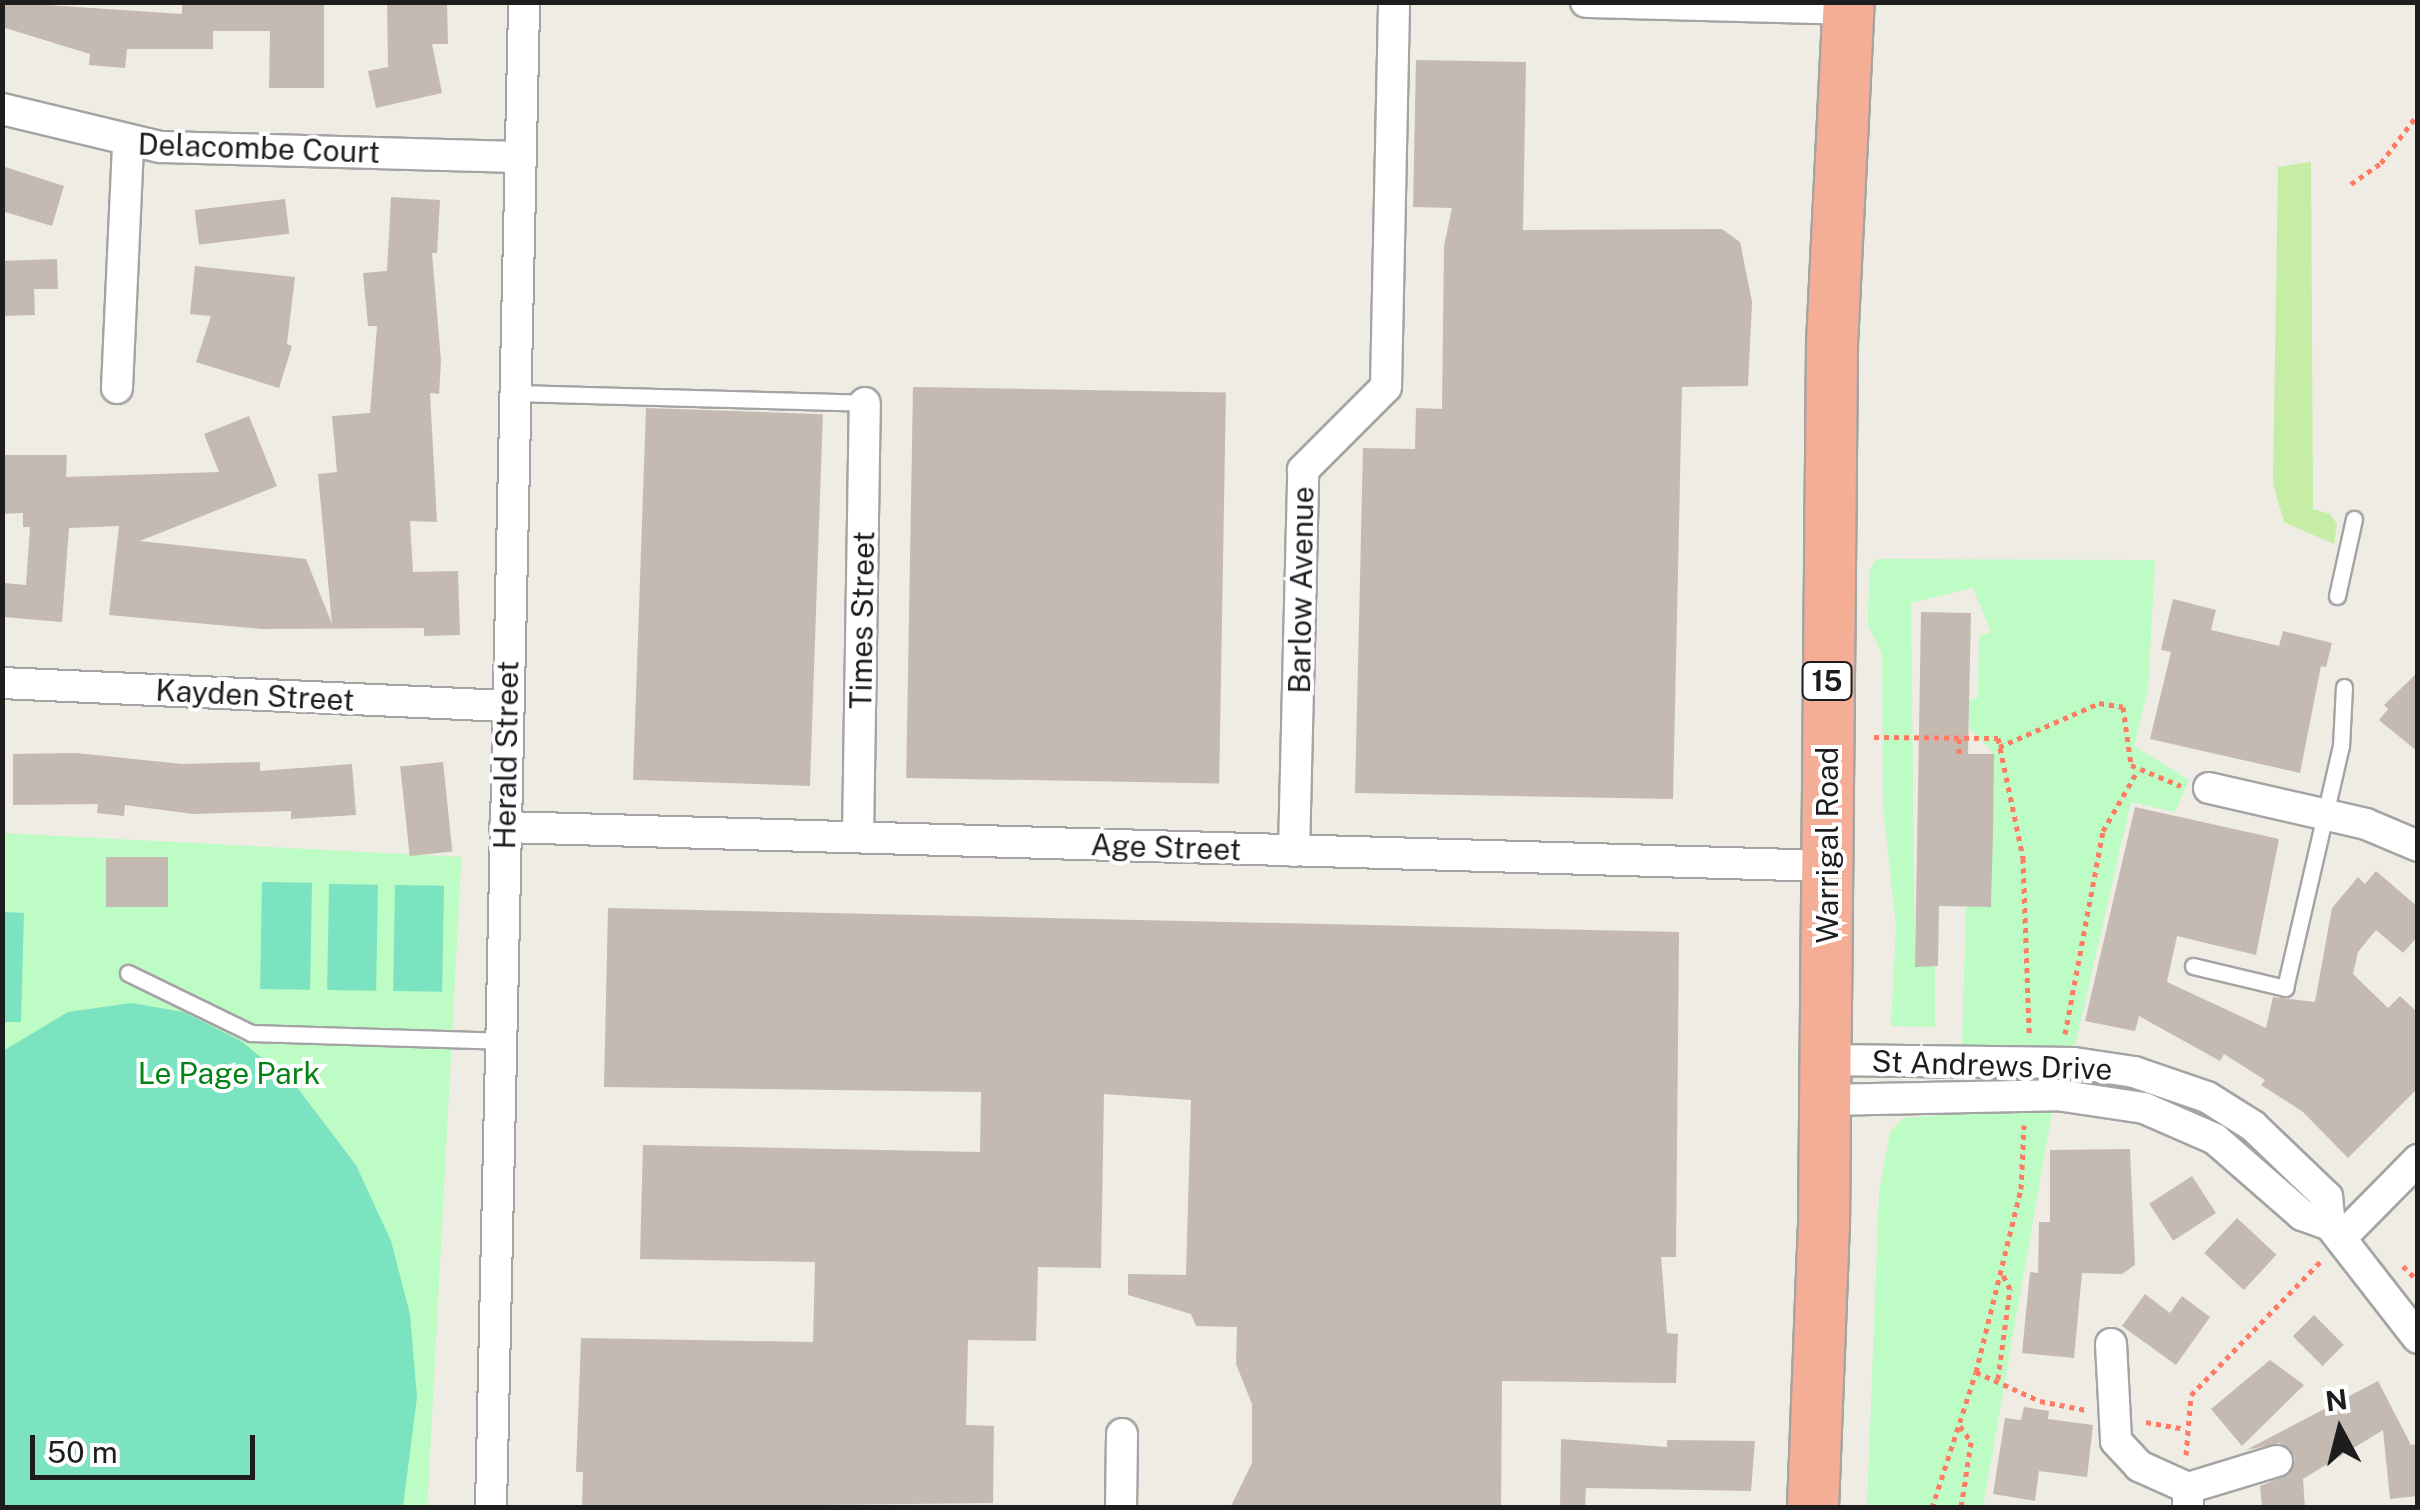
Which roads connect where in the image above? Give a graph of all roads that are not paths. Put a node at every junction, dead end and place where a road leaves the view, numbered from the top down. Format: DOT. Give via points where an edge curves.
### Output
graph roads {
  1 [pos="524,2"];
  2 [pos="1394,2"];
  3 [pos="1586,2"];
  4 [pos="1849,6"];
  5 [pos="2,110"];
  6 [pos="128,144"];
  7 [pos="520,157"];
  8 [pos="117,388"];
  9 [pos="514,393"];
  10 [pos="865,404"];
  11 [pos="2354,519"];
  12 [pos="2337,596"];
  13 [pos="2,683"];
  14 [pos="2344,687"];
  15 [pos="507,706"];
  16 [pos="2209,788"];
  17 [pos="2324,815"];
  18 [pos="505,827"];
  19 [pos="858,837"];
  20 [pos="2418,846"];
  21 [pos="1294,851"];
  22 [pos="1827,866"];
  23 [pos="2193,966"];
  24 [pos="128,972"];
  25 [pos="501,1041"];
  26 [pos="1826,1080"];
  27 [pos="2418,1160"];
  28 [pos="2336,1232"];
  29 [pos="2418,1338"];
  30 [pos="2111,1344"];
  31 [pos="1122,1434"];
  32 [pos="2277,1461"];
  33 [pos="2188,1498"];
  34 [pos="491,1508"];
  35 [pos="1121,1508"];
  36 [pos="1812,1508"];
  1 -- 7 [label="street, Herald Street"];
  2 -- 21 [label="street, Barlow Avenue" via="1386,387 1304,470"];
  3 -- 4 [label="street"];
  4 -- 22 [label="highway, Warrigal Road / 15" via="1834,290"];
  5 -- 6 [label="street, Delacombe Court"];
  6 -- 7 [label="street, Delacombe Court"];
  6 -- 8 [label="street"];
  7 -- 9 [label="street, Herald Street"];
  9 -- 10 [label="lane"];
  9 -- 15 [label="street, Herald Street"];
  10 -- 19 [label="street, Times Street"];
  11 -- 12 [label="lane"];
  13 -- 15 [label="street, Kayden Street"];
  14 -- 17 [label="lane" via="2341,746"];
  15 -- 18 [label="street, Herald Street"];
  16 -- 17 [label="street"];
  17 -- 20 [label="street"];
  17 -- 23 [label="lane" via="2285,988"];
  18 -- 19 [label="street, Age Street"];
  18 -- 25 [label="street, Herald Street"];
  19 -- 21 [label="street, Age Street"];
  21 -- 22 [label="street, Age Street"];
  22 -- 26 [label="highway, Warrigal Road / 15"];
  24 -- 25 [label="lane" via="251,1033"];
  25 -- 34 [label="street, Herald Street"];
  26 -- 28 [label="street, St Andrews Drive" via="2116,1101 2182,1122 2241,1156 2302,1215"];
  26 -- 28 [label="street, St Andrews Drive" via="2029,1047 2134,1072 2228,1109 2318,1186"];
  26 -- 36 [label="highway, Warrigal Road / 15"];
  27 -- 28 [label="street"];
  28 -- 29 [label="street, St Andrews Drive"];
  30 -- 33 [label="street" via="2116,1441 2139,1466"];
  31 -- 35 [label="street"];
  32 -- 33 [label="street"];
}
